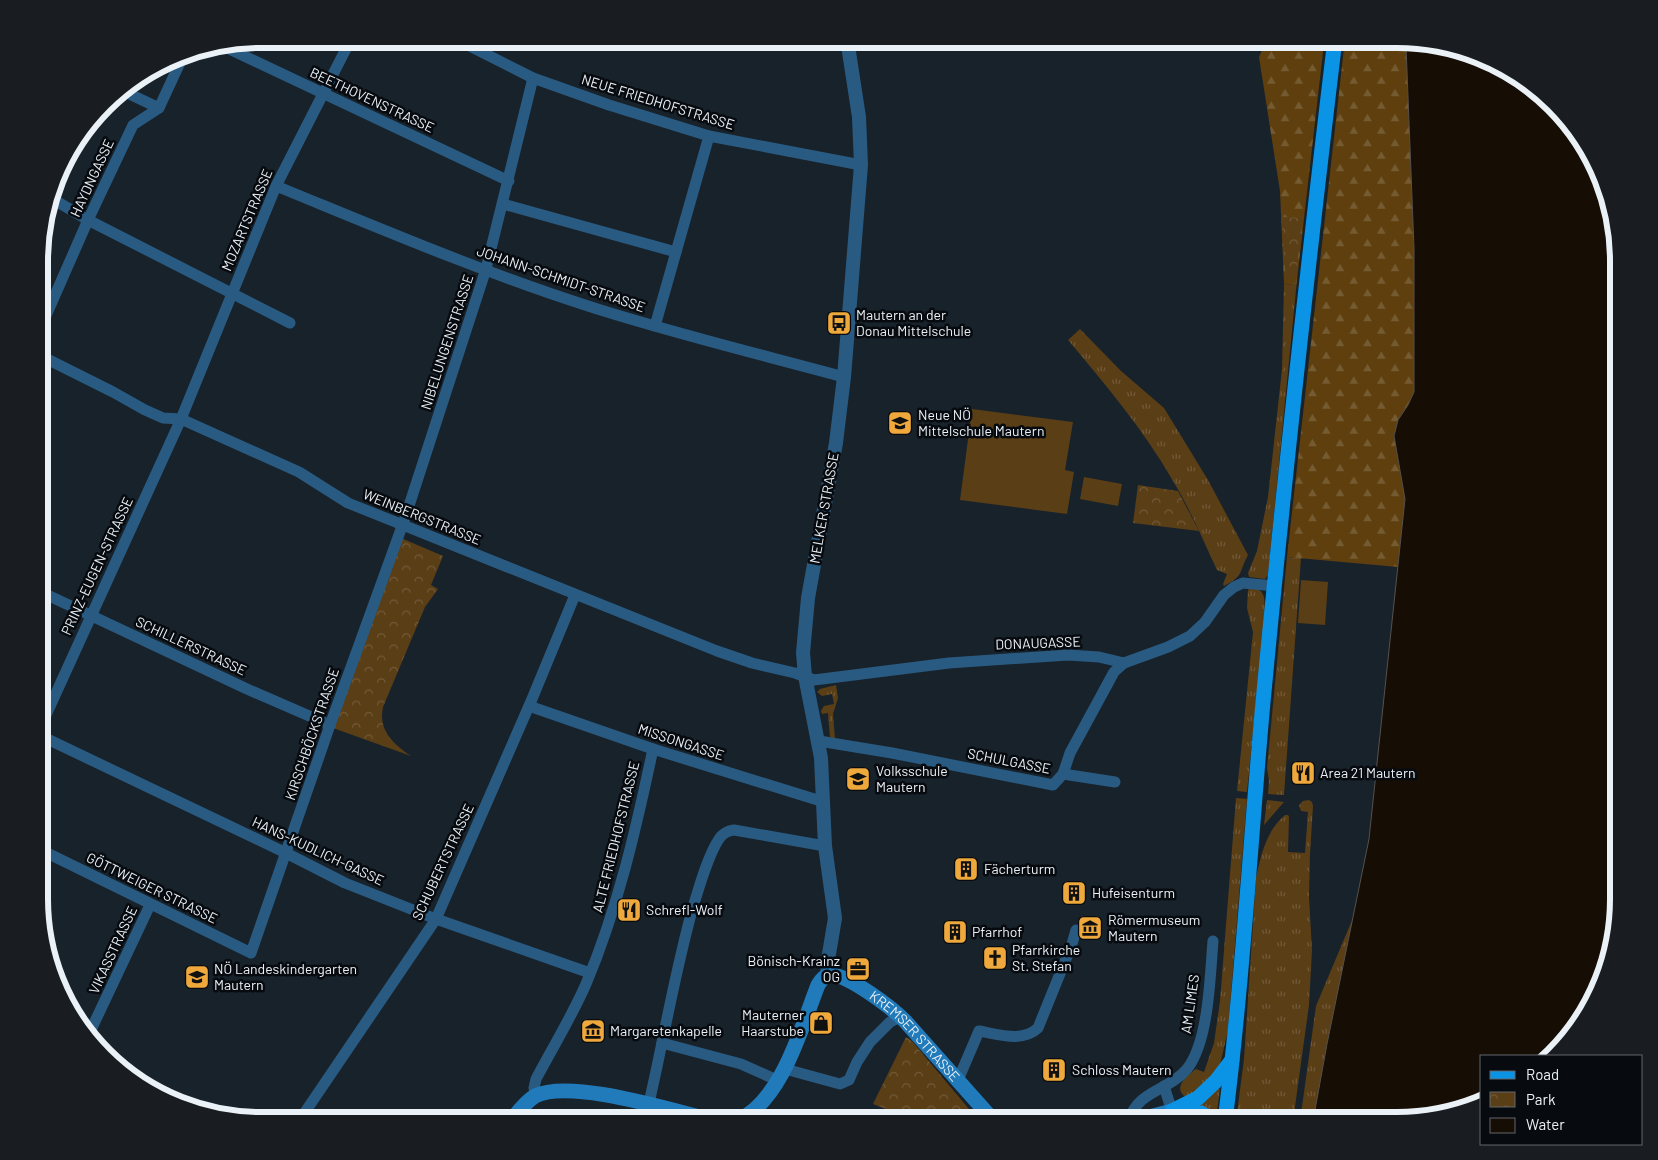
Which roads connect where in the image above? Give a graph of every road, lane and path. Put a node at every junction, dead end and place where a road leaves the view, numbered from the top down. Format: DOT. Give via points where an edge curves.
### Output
graph roads {
  1 [pos="346,48"];
  2 [pos="474,48"];
  3 [pos="848,48"];
  4 [pos="1334,48"];
  5 [pos="231,50"];
  6 [pos="179,64"];
  7 [pos="533,78"];
  8 [pos="324,93"];
  9 [pos="129,94"];
  10 [pos="159,108"];
  11 [pos="709,136"];
  12 [pos="861,165"];
  13 [pos="509,181"];
  14 [pos="276,186"];
  15 [pos="56,201"];
  16 [pos="503,204"];
  17 [pos="88,220"];
  18 [pos="676,252"];
  19 [pos="486,269"];
  20 [pos="232,293"];
  21 [pos="48,311"];
  22 [pos="290,323"];
  23 [pos="655,326"];
  24 [pos="48,360"];
  25 [pos="844,377"];
  26 [pos="181,419"];
  27 [pos="402,526"];
  28 [pos="1275,586"];
  29 [pos="48,595"];
  30 [pos="575,595"];
  31 [pos="90,616"];
  32 [pos="1124,664"];
  33 [pos="805,676"];
  34 [pos="530,706"];
  35 [pos="48,710"];
  36 [pos="330,725"];
  37 [pos="48,739"];
  38 [pos="819,741"];
  39 [pos="653,749"];
  40 [pos="1063,774"];
  41 [pos="1115,782"];
  42 [pos="824,802"];
  43 [pos="825,846"];
  44 [pos="286,853"];
  45 [pos="48,854"];
  46 [pos="150,905"];
  47 [pos="436,919"];
  48 [pos="1076,930"];
  49 [pos="1213,941"];
  50 [pos="251,953"];
  51 [pos="590,973"];
  52 [pos="828,975"];
  53 [pos="900,1017"];
  54 [pos="92,1029"];
  55 [pos="662,1043"];
  56 [pos="1233,1059"];
  57 [pos="782,1074"];
  58 [pos="958,1080"];
  59 [pos="1164,1086"];
  60 [pos="537,1096"];
  61 [pos="649,1103"];
  62 [pos="305,1112"];
  63 [pos="519,1112"];
  64 [pos="682,1112"];
  65 [pos="752,1112"];
  66 [pos="988,1112"];
  67 [pos="1132,1112"];
  68 [pos="1173,1112"];
  69 [pos="1179,1112"];
  70 [pos="1226,1112"];
  1 -- 8 [label="street, MOZARTSTRASSE"];
  2 -- 7 [label="street, NEUE FRIEDHOFSTRASSE"];
  3 -- 12 [label="street, MELKER STRASSE" via="859,117"];
  4 -- 28 [label="main road" via="1304,297"];
  5 -- 8 [label="street, BEETHOVENSTRASSE"];
  6 -- 10 [label="street"];
  7 -- 11 [label="street, NEUE FRIEDHOFSTRASSE"];
  7 -- 13 [label="street, NIBELUNGENSTRASSE"];
  8 -- 13 [label="street, BEETHOVENSTRASSE"];
  8 -- 14 [label="street, MOZARTSTRASSE"];
  9 -- 10 [label="street"];
  10 -- 17 [label="street, HAYDNGASSE" via="133,125"];
  11 -- 12 [label="street, NEUE FRIEDHOFSTRASSE"];
  11 -- 18 [label="street"];
  12 -- 25 [label="street, MELKER STRASSE"];
  13 -- 16 [label="street, NIBELUNGENSTRASSE"];
  14 -- 19 [label="street, JOHANN-SCHMIDT-STRASSE"];
  14 -- 20 [label="street, MOZARTSTRASSE"];
  15 -- 17 [label="street"];
  16 -- 18 [label="street"];
  16 -- 19 [label="street, NIBELUNGENSTRASSE"];
  17 -- 20 [label="street"];
  17 -- 21 [label="street, HAYDNGASSE"];
  18 -- 23 [label="street"];
  19 -- 23 [label="street, JOHANN-SCHMIDT-STRASSE" via="586,306"];
  19 -- 27 [label="street, NIBELUNGENSTRASSE"];
  20 -- 22 [label="street"];
  20 -- 26 [label="street, MOZARTSTRASSE"];
  23 -- 25 [label="street, JOHANN-SCHMIDT-STRASSE"];
  24 -- 26 [label="street, WEINBERGSTRASSE" via="145,410 163,418"];
  25 -- 33 [label="street, MELKER STRASSE" via="806,615"];
  26 -- 27 [label="street, WEINBERGSTRASSE" via="299,472 348,502"];
  26 -- 31 [label="street, PRINZ-EUGEN-STRASSE"];
  27 -- 30 [label="street, WEINBERGSTRASSE"];
  27 -- 36 [label="street, KIRSCHBÖCKSTRASSE"];
  28 -- 32 [label="street" via="1243,583 1234,587 1190,636"];
  28 -- 56 [label="main road"];
  29 -- 31 [label="street, SCHILLERSTRASSE"];
  30 -- 33 [label="street, WEINBERGSTRASSE" via="717,651"];
  30 -- 34 [label="street, SCHUBERTSTRASSE"];
  31 -- 35 [label="street, PRINZ-EUGEN-STRASSE"];
  31 -- 36 [label="street, SCHILLERSTRASSE"];
  32 -- 33 [label="street, DONAUGASSE" via="1099,656 1068,655 949,663 818,680"];
  32 -- 40 [label="street, SCHULGASSE" via="1114,672 1084,725"];
  33 -- 38 [label="street, MELKER STRASSE"];
  34 -- 39 [label="street, MISSONGASSE"];
  34 -- 47 [label="street, SCHUBERTSTRASSE"];
  36 -- 44 [label="street, KIRSCHBÖCKSTRASSE"];
  37 -- 44 [label="street, HANS-KUDLICH-GASSE"];
  38 -- 40 [label="street, SCHULGASSE" via="1054,785"];
  38 -- 42 [label="street, MELKER STRASSE"];
  39 -- 42 [label="street, MISSONGASSE"];
  39 -- 51 [label="street, ALTE FRIEDHOFSTRASSE" via="622,881"];
  40 -- 41 [label="street"];
  42 -- 43 [label="street, MELKER STRASSE"];
  43 -- 52 [label="street, MELKER STRASSE" via="835,918"];
  43 -- 55 [label="street" via="734,830 726,831 720,838 698,890 681,951"];
  44 -- 47 [label="street, HANS-KUDLICH-GASSE" via="345,884"];
  44 -- 50 [label="street, KIRSCHBÖCKSTRASSE"];
  45 -- 46 [label="street, GÖTTWEIGER STRASSE"];
  46 -- 50 [label="street, GÖTTWEIGER STRASSE"];
  46 -- 54 [label="street, VIKASSTRASSE"];
  47 -- 51 [label="street, HANS-KUDLICH-GASSE"];
  47 -- 62 [label="street, SCHUBERTSTRASSE"];
  48 -- 58 [label="street" via="1038,1028 1020,1037 979,1031"];
  49 -- 59 [label="street, AM LIMES" via="1199,1046 1187,1069"];
  51 -- 60 [label="street, ALTE FRIEDHOFSTRASSE" via="536,1079 534,1088"];
  52 -- 53 [label="main road, KREMSER STRASSE" via="861,987"];
  52 -- 57 [label="main road" via="818,985"];
  53 -- 57 [label="street" via="890,1022 870,1042 844,1083"];
  53 -- 58 [label="main road, KREMSER STRASSE"];
  55 -- 57 [label="street"];
  55 -- 61 [label="street"];
  56 -- 69 [label="main road" via="1208,1090"];
  56 -- 70 [label="main road"];
  57 -- 65 [label="main road"];
  58 -- 66 [label="main road, KREMSER STRASSE"];
  59 -- 67 [label="street, AM LIMES" via="1140,1101"];
  59 -- 68 [label="street"];
  60 -- 61 [label="main road" via="579,1092"];
  60 -- 63 [label="main road"];
  61 -- 64 [label="main road"];
}
